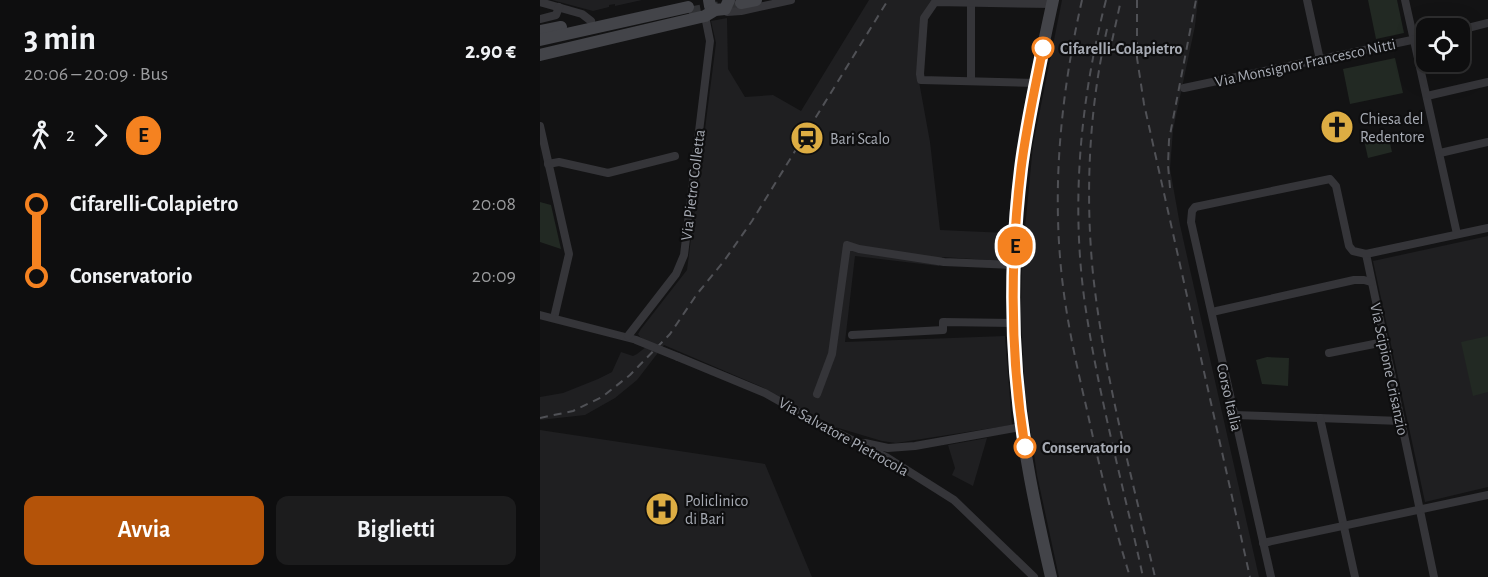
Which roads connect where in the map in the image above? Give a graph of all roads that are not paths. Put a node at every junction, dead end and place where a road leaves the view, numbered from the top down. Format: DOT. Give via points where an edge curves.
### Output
graph roads {
  1 [pos="756,0"];
  2 [pos="791,0"];
  3 [pos="1307,0"];
  4 [pos="1405,0"];
  5 [pos="971,1"];
  6 [pos="540,2"];
  7 [pos="1053,2"];
  8 [pos="687,6"];
  9 [pos="559,7"];
  10 [pos="720,7"];
  11 [pos="540,19"];
  12 [pos="591,21"];
  13 [pos="1488,23"];
  14 [pos="1470,28"];
  15 [pos="540,31"];
  16 [pos="1414,39"];
  17 [pos="540,40"];
  18 [pos="540,47"];
  19 [pos="540,55"];
  20 [pos="1320,60"];
  21 [pos="971,81"];
  22 [pos="1488,82"];
  23 [pos="1036,83"];
  24 [pos="1184,88"];
  25 [pos="1427,96"];
  26 [pos="540,127"];
  27 [pos="1488,142"];
  28 [pos="1440,153"];
  29 [pos="675,156"];
  30 [pos="548,164"];
  31 [pos="1488,228"];
  32 [pos="1457,234"];
  33 [pos="1366,257"];
  34 [pos="1014,265"];
  35 [pos="1355,280"];
  36 [pos="1371,282"];
  37 [pos="1212,312"];
  38 [pos="540,315"];
  39 [pos="555,318"];
  40 [pos="1013,323"];
  41 [pos="852,335"];
  42 [pos="632,338"];
  43 [pos="1384,342"];
  44 [pos="1329,354"];
  45 [pos="817,393"];
  46 [pos="1234,415"];
  47 [pos="1320,418"];
  48 [pos="1401,421"];
  49 [pos="1022,427"];
  50 [pos="854,441"];
  51 [pos="1488,495"];
  52 [pos="1420,510"];
  53 [pos="1344,526"];
  54 [pos="1263,543"];
  55 [pos="1034,577"];
  56 [pos="1051,577"];
  57 [pos="1271,577"];
  58 [pos="1355,577"];
  59 [pos="1434,577"];
  1 -- 10 [label="main road"];
  2 -- 10 [label="street" via="741,11 727,12"];
  3 -- 20 [label="street"];
  4 -- 16 [label="street"];
  5 -- 7 [label="street"];
  5 -- 21 [label="street"];
  5 -- 21 [label="street" via="935,2 924,18 920,74 921,80"];
  6 -- 9 [label="street"];
  7 -- 23 [label="main road"];
  8 -- 12 [label="main road"];
  8 -- 17 [label="main road"];
  8 -- 18 [label="main road"];
  9 -- 11 [label="street" via="556,15"];
  9 -- 12 [label="street"];
  10 -- 19 [label="main road"];
  10 -- 42 [label="street, Via Pietro Colletta" via="710,41 684,255 676,274 649,307"];
  12 -- 15 [label="main road"];
  13 -- 14 [label="street"];
  16 -- 20 [label="street, Via Monsignor Francesco Nitti"];
  16 -- 25 [label="street"];
  20 -- 24 [label="street, Via Monsignor Francesco Nitti"];
  21 -- 23 [label="street"];
  22 -- 25 [label="street"];
  23 -- 34 [label="main road" via="1021,166"];
  25 -- 28 [label="street"];
  26 -- 30 [label="street"];
  27 -- 28 [label="street"];
  28 -- 32 [label="street"];
  29 -- 30 [label="street" via="608,173 559,162"];
  30 -- 39 [label="street" via="569,254"];
  31 -- 32 [label="street"];
  32 -- 33 [label="street"];
  33 -- 35 [label="street" via="1361,276"];
  33 -- 36 [label="street, Via Scipione Crisanzio"];
  33 -- 37 [label="street, Corso Italia" via="1349,246 1333,181 1326,179 1196,207 1190,216"];
  34 -- 40 [label="main road"];
  34 -- 45 [label="street" via="944,262 847,245 832,354"];
  35 -- 36 [label="street"];
  35 -- 37 [label="street"];
  36 -- 43 [label="street, Via Scipione Crisanzio"];
  37 -- 46 [label="street, Corso Italia"];
  38 -- 39 [label="street, Via Salvatore Pietrocola"];
  39 -- 42 [label="street, Via Salvatore Pietrocola"];
  40 -- 41 [label="street" via="944,322 943,330"];
  40 -- 49 [label="main road"];
  42 -- 50 [label="street, Via Salvatore Pietrocola, bridge" via="765,393"];
  43 -- 44 [label="street"];
  43 -- 48 [label="street, Via Scipione Crisanzio"];
  46 -- 47 [label="street"];
  46 -- 54 [label="street, Corso Italia"];
  47 -- 48 [label="street"];
  47 -- 53 [label="street"];
  48 -- 52 [label="street, Via Scipione Crisanzio"];
  49 -- 50 [label="street" via="915,446 888,448"];
  49 -- 56 [label="main road"];
  50 -- 55 [label="street, Via Salvatore Pietrocola" via="954,500"];
  51 -- 52 [label="street"];
  52 -- 53 [label="street"];
  52 -- 59 [label="street, Via Scipione Crisanzio"];
  53 -- 54 [label="street"];
  53 -- 58 [label="street"];
  54 -- 57 [label="street, Corso Italia"];
}
